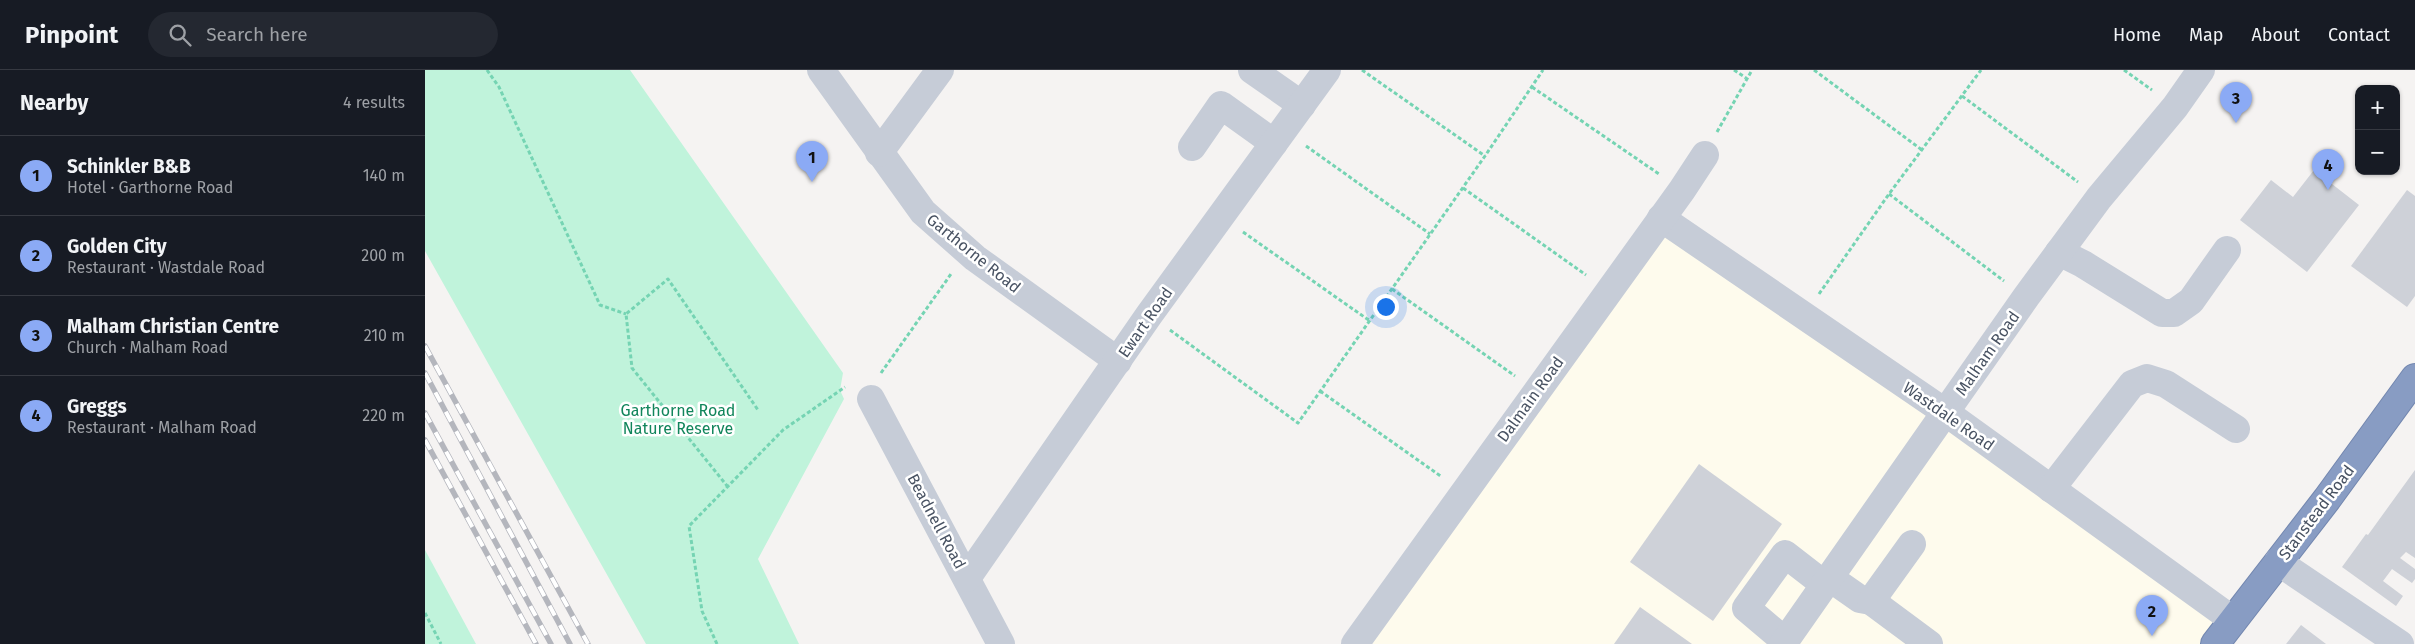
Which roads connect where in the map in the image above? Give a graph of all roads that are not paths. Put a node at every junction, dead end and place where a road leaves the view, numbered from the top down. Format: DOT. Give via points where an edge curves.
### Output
graph roads {
  1 [pos="821,70"];
  2 [pos="940,70"];
  3 [pos="1252,70"];
  4 [pos="1327,70"];
  5 [pos="2201,70"];
  6 [pos="1302,105"];
  7 [pos="1279,136"];
  8 [pos="1192,146"];
  9 [pos="879,153"];
  10 [pos="1705,155"];
  11 [pos="1661,218"];
  12 [pos="2227,250"];
  13 [pos="2059,252"];
  14 [pos="1118,361"];
  15 [pos="2415,378"];
  16 [pos="871,399"];
  17 [pos="1945,412"];
  18 [pos="2236,429"];
  19 [pos="2051,489"];
  20 [pos="1912,544"];
  21 [pos="2278,562"];
  22 [pos="967,578"];
  23 [pos="1827,582"];
  24 [pos="1871,601"];
  25 [pos="2233,620"];
  26 [pos="1784,643"];
  27 [pos="1001,644"];
  28 [pos="1355,644"];
  29 [pos="1929,644"];
  30 [pos="2215,644"];
  31 [pos="2400,644"];
  1 -- 9 [label="street, Garthorne Road"];
  2 -- 9 [label="street"];
  3 -- 6 [label="street"];
  4 -- 6 [label="street, Ewart Road"];
  5 -- 13 [label="street, Malham Road"];
  6 -- 7 [label="street, Ewart Road"];
  7 -- 8 [label="street" via="1221,105"];
  7 -- 14 [label="street, Ewart Road"];
  9 -- 14 [label="street, Garthorne Road" via="923,212 967,251"];
  10 -- 11 [label="street, Dalmain Road"];
  11 -- 17 [label="street, Wastdale Road"];
  11 -- 28 [label="street, Dalmain Road"];
  12 -- 13 [label="street" via="2191,301 2174,313 2162,313"];
  13 -- 17 [label="street, Malham Road"];
  14 -- 22 [label="street, Ewart Road"];
  15 -- 21 [label="highway, Stanstead Road"];
  16 -- 22 [label="street, Beadnell Road"];
  17 -- 19 [label="street, Wastdale Road"];
  17 -- 23 [label="street, Malham Road"];
  18 -- 19 [label="street" via="2166,384 2147,378 2131,384"];
  19 -- 25 [label="street, Wastdale Road"];
  20 -- 24 [label="street"];
  21 -- 25 [label="highway, Stanstead Road"];
  21 -- 31 [label="street"];
  22 -- 27 [label="street, Beadnell Road"];
  23 -- 24 [label="street" via="1860,600"];
  23 -- 26 [label="street, Malham Road"];
  23 -- 26 [label="street" via="1785,554 1746,608"];
  24 -- 29 [label="street"];
  25 -- 30 [label="highway, Stanstead Road"];
}
